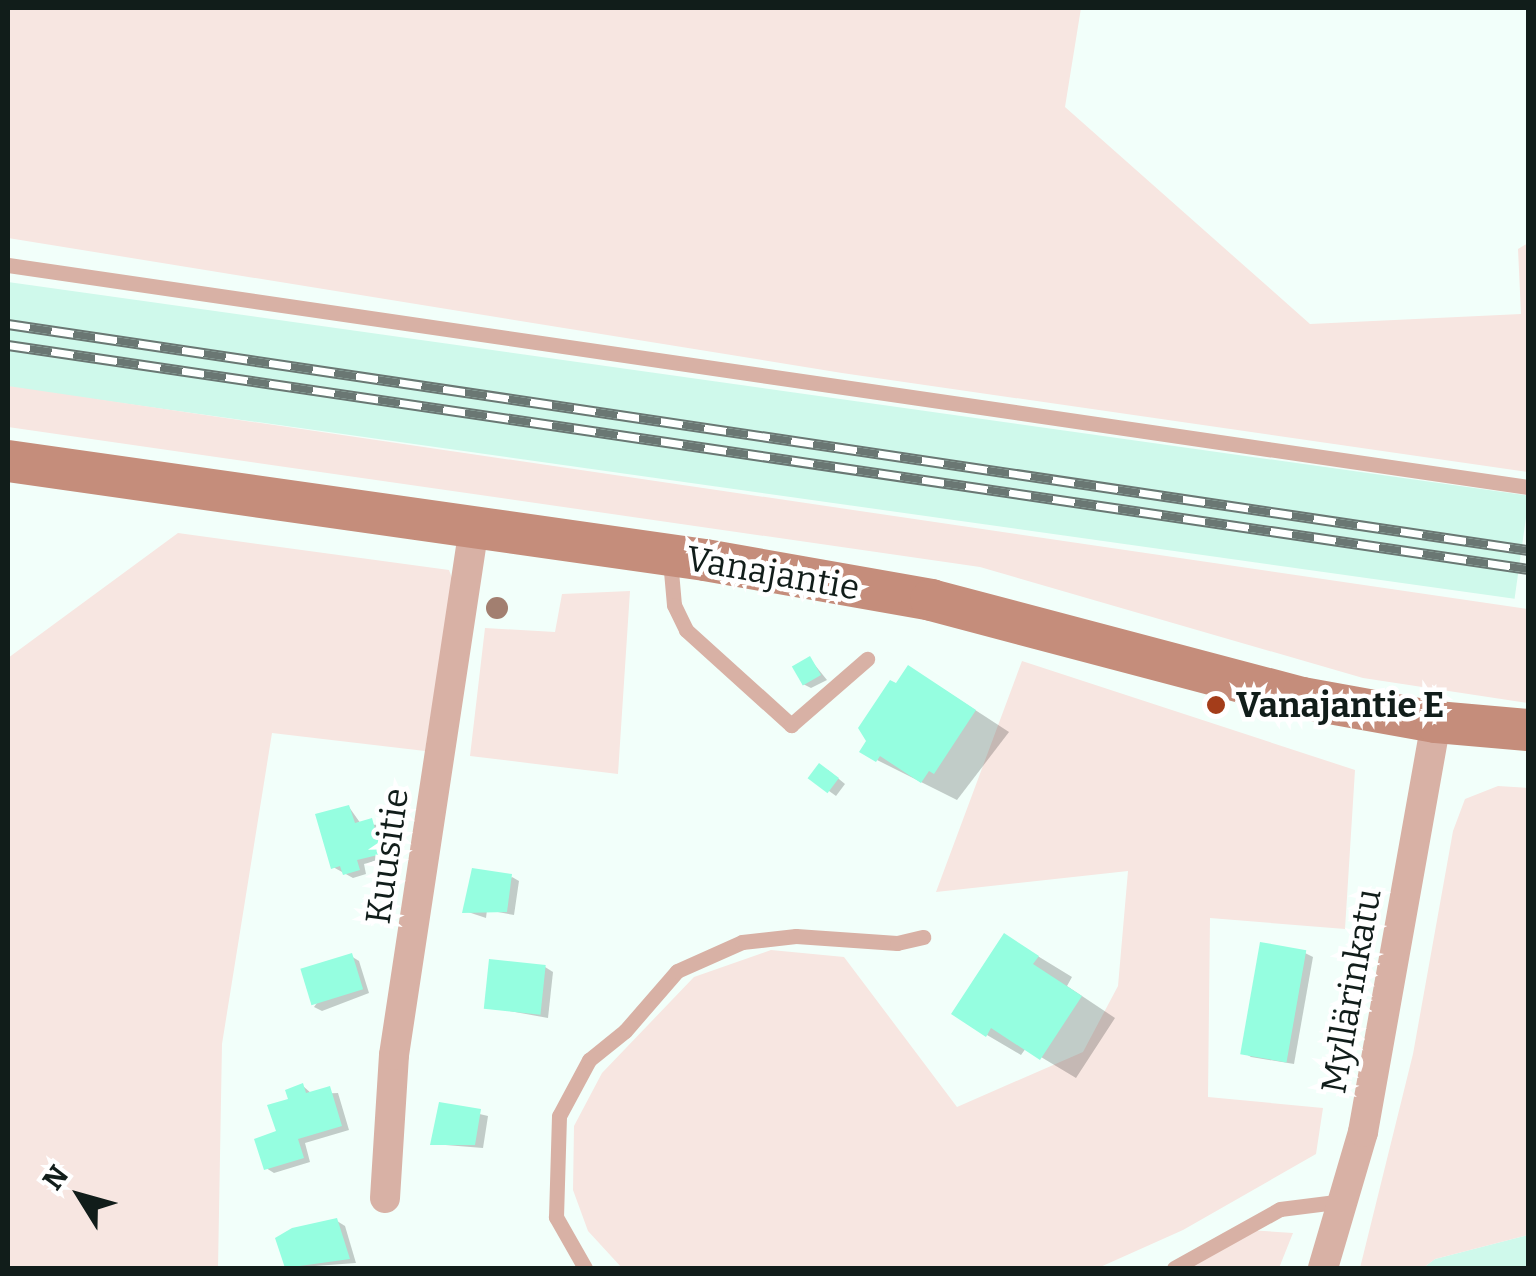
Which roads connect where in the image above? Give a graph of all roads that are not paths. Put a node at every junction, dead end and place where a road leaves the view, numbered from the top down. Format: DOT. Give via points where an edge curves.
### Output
graph roads {
  1 [pos="8,265"];
  2 [pos="8,461"];
  3 [pos="1528,486"];
  4 [pos="474,526"];
  5 [pos="670,555"];
  6 [pos="868,659"];
  7 [pos="1436,722"];
  8 [pos="1528,730"];
  9 [pos="923,937"];
  10 [pos="385,1198"];
  11 [pos="1344,1200"];
  12 [pos="584,1268"];
  13 [pos="1174,1268"];
  14 [pos="1323,1268"];
  1 -- 3 [label="lane"];
  2 -- 4 [label="street, Vanajantie"];
  4 -- 5 [label="street, Vanajantie"];
  4 -- 10 [label="street, Kuusitie" via="394,1055"];
  5 -- 6 [label="lane" via="674,605 686,630 792,725"];
  5 -- 7 [label="street, Vanajantie" via="931,600 1302,698"];
  7 -- 8 [label="street, Vanajantie"];
  7 -- 11 [label="street, Myllärinkatu" via="1377,1061"];
  9 -- 12 [label="lane" via="897,943 796,936 742,942 677,972 626,1031 589,1060 559,1116 556,1218"];
  11 -- 13 [label="lane" via="1280,1208"];
  11 -- 14 [label="street, Myllärinkatu"];
}
